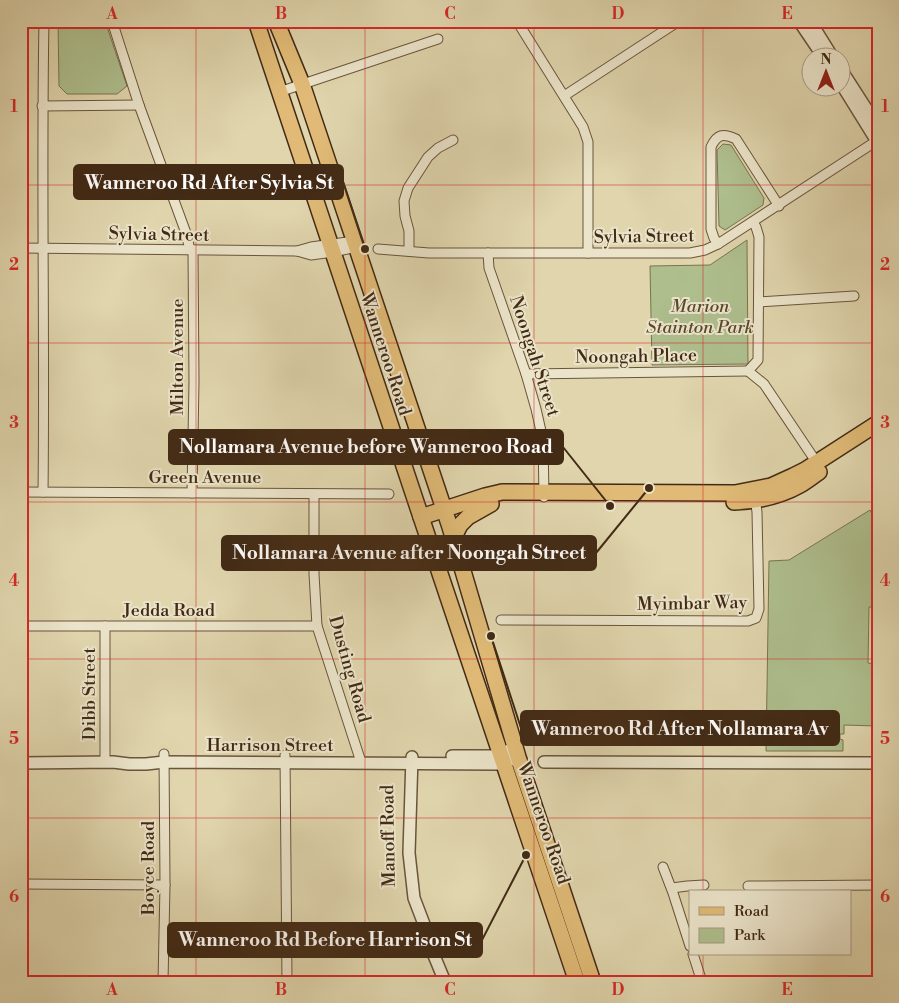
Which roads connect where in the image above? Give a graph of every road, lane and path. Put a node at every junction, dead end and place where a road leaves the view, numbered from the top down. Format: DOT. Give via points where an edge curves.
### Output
graph roads {
  1 [pos="44,21"];
  2 [pos="112,21"];
  3 [pos="256,21"];
  4 [pos="276,21"];
  5 [pos="517,21"];
  6 [pos="660,21"];
  7 [pos="679,21"];
  8 [pos="799,21"];
  9 [pos="810,21"];
  10 [pos="666,30"];
  11 [pos="438,39"];
  12 [pos="817,48"];
  13 [pos="827,48"];
  14 [pos="302,84"];
  15 [pos="852,87"];
  16 [pos="279,92"];
  17 [pos="564,96"];
  18 [pos="850,98"];
  19 [pos="42,106"];
  20 [pos="139,106"];
  21 [pos="878,127"];
  22 [pos="453,140"];
  23 [pos="877,142"];
  24 [pos="778,206"];
  25 [pos="753,222"];
  26 [pos="356,244"];
  27 [pos="718,244"];
  28 [pos="21,248"];
  29 [pos="44,248"];
  30 [pos="331,249"];
  31 [pos="378,249"];
  32 [pos="191,250"];
  33 [pos="409,251"];
  34 [pos="488,253"];
  35 [pos="588,253"];
  36 [pos="854,296"];
  37 [pos="759,302"];
  38 [pos="748,371"];
  39 [pos="526,374"];
  40 [pos="878,423"];
  41 [pos="878,435"];
  42 [pos="819,467"];
  43 [pos="435,484"];
  44 [pos="21,492"];
  45 [pos="43,492"];
  46 [pos="192,493"];
  47 [pos="314,494"];
  48 [pos="389,494"];
  49 [pos="755,495"];
  50 [pos="544,496"];
  51 [pos="471,501"];
  52 [pos="490,504"];
  53 [pos="445,513"];
  54 [pos="422,520"];
  55 [pos="453,539"];
  56 [pos="501,620"];
  57 [pos="21,626"];
  58 [pos="105,626"];
  59 [pos="317,626"];
  60 [pos="21,755"];
  61 [pos="509,755"];
  62 [pos="164,758"];
  63 [pos="105,759"];
  64 [pos="285,759"];
  65 [pos="360,759"];
  66 [pos="408,760"];
  67 [pos="544,762"];
  68 [pos="21,763"];
  69 [pos="878,763"];
  70 [pos="663,867"];
  71 [pos="21,884"];
  72 [pos="165,885"];
  73 [pos="704,885"];
  74 [pos="878,885"];
  75 [pos="748,886"];
  76 [pos="672,888"];
  77 [pos="689,943"];
  78 [pos="694,956"];
  79 [pos="163,982"];
  80 [pos="287,982"];
  81 [pos="445,982"];
  82 [pos="577,982"];
  83 [pos="593,982"];
  84 [pos="702,982"];
  1 -- 19 [label="street"];
  2 -- 20 [label="street, Milton Avenue"];
  3 -- 16 [label="main road, Wanneroo Road"];
  4 -- 14 [label="main road, Wanneroo Road"];
  5 -- 17 [label="street"];
  6 -- 10 [label="street"];
  7 -- 10 [label="street"];
  8 -- 12 [label="street"];
  9 -- 13 [label="street"];
  10 -- 17 [label="street"];
  11 -- 14 [label="street"];
  14 -- 16 [label="street"];
  14 -- 26 [label="main road, Wanneroo Road"];
  15 -- 21 [label="street"];
  16 -- 30 [label="main road, Wanneroo Road"];
  17 -- 35 [label="street" via="583,127 588,142"];
  18 -- 23 [label="street"];
  19 -- 20 [label="street"];
  19 -- 29 [label="street"];
  20 -- 32 [label="street, Milton Avenue"];
  22 -- 33 [label="street" via="428,157 408,188 404,201"];
  23 -- 24 [label="street, Sylvia Street"];
  24 -- 25 [label="street, Sylvia Street"];
  24 -- 27 [label="street" via="736,139 720,136 711,148 712,229"];
  25 -- 27 [label="street, Sylvia Street"];
  25 -- 37 [label="street" via="759,237"];
  26 -- 30 [label="street, Sylvia Street"];
  26 -- 43 [label="main road, Wanneroo Road"];
  27 -- 35 [label="street, Sylvia Street" via="690,253"];
  28 -- 29 [label="street, Sylvia Street"];
  29 -- 32 [label="street, Sylvia Street"];
  29 -- 45 [label="street"];
  30 -- 32 [label="street, Sylvia Street" via="311,255 297,251"];
  30 -- 54 [label="main road, Wanneroo Road"];
  31 -- 33 [label="street, Sylvia Street"];
  32 -- 46 [label="street, Milton Avenue"];
  33 -- 34 [label="street, Sylvia Street"];
  34 -- 35 [label="street, Sylvia Street"];
  34 -- 39 [label="street, Noongah Street" via="489,268"];
  36 -- 37 [label="street"];
  37 -- 38 [label="street" via="758,360"];
  38 -- 39 [label="street, Noongah Place"];
  38 -- 42 [label="street" via="764,384"];
  39 -- 50 [label="street, Noongah Street" via="544,440"];
  40 -- 42 [label="main road"];
  41 -- 42 [label="main road"];
  42 -- 49 [label="main road" via="799,486 769,498"];
  43 -- 51 [label="main road" via="450,499"];
  43 -- 53 [label="main road, Wanneroo Road"];
  44 -- 45 [label="street, Green Avenue"];
  45 -- 46 [label="street, Green Avenue"];
  46 -- 47 [label="street, Green Avenue"];
  47 -- 48 [label="street, Green Avenue"];
  47 -- 59 [label="street, Dusting Road"];
  49 -- 50 [label="main road"];
  49 -- 56 [label="street, Myimbar Way" via="759,609 756,618 748,621"];
  50 -- 51 [label="main road" via="502,492"];
  50 -- 52 [label="main road"];
  51 -- 53 [label="main road"];
  52 -- 53 [label="main road"];
  52 -- 55 [label="main road" via="468,517"];
  53 -- 54 [label="main road"];
  53 -- 55 [label="main road, Wanneroo Road"];
  54 -- 61 [label="main road, Wanneroo Road"];
  55 -- 61 [label="main road, Wanneroo Road"];
  57 -- 58 [label="street, Jedda Road"];
  58 -- 59 [label="street, Jedda Road"];
  58 -- 63 [label="street, Dibb Street"];
  59 -- 65 [label="street, Dusting Road"];
  60 -- 63 [label="street, Harrison Street"];
  61 -- 66 [label="street, Harrison Street"];
  61 -- 82 [label="main road, Wanneroo Road"];
  61 -- 83 [label="main road, Wanneroo Road"];
  62 -- 63 [label="street, Harrison Street" via="146,764"];
  62 -- 64 [label="street, Harrison Street"];
  62 -- 72 [label="street, Boyce Road"];
  63 -- 68 [label="street, Harrison Street"];
  64 -- 65 [label="street, Harrison Street"];
  64 -- 80 [label="street"];
  65 -- 66 [label="street, Harrison Street"];
  66 -- 81 [label="street, Manoff Road" via="405,880 409,905"];
  67 -- 69 [label="street"];
  70 -- 76 [label="street"];
  71 -- 72 [label="street"];
  72 -- 79 [label="street, Boyce Road"];
  73 -- 76 [label="street"];
  74 -- 75 [label="street"];
  76 -- 77 [label="street"];
  78 -- 84 [label="street"];
}
